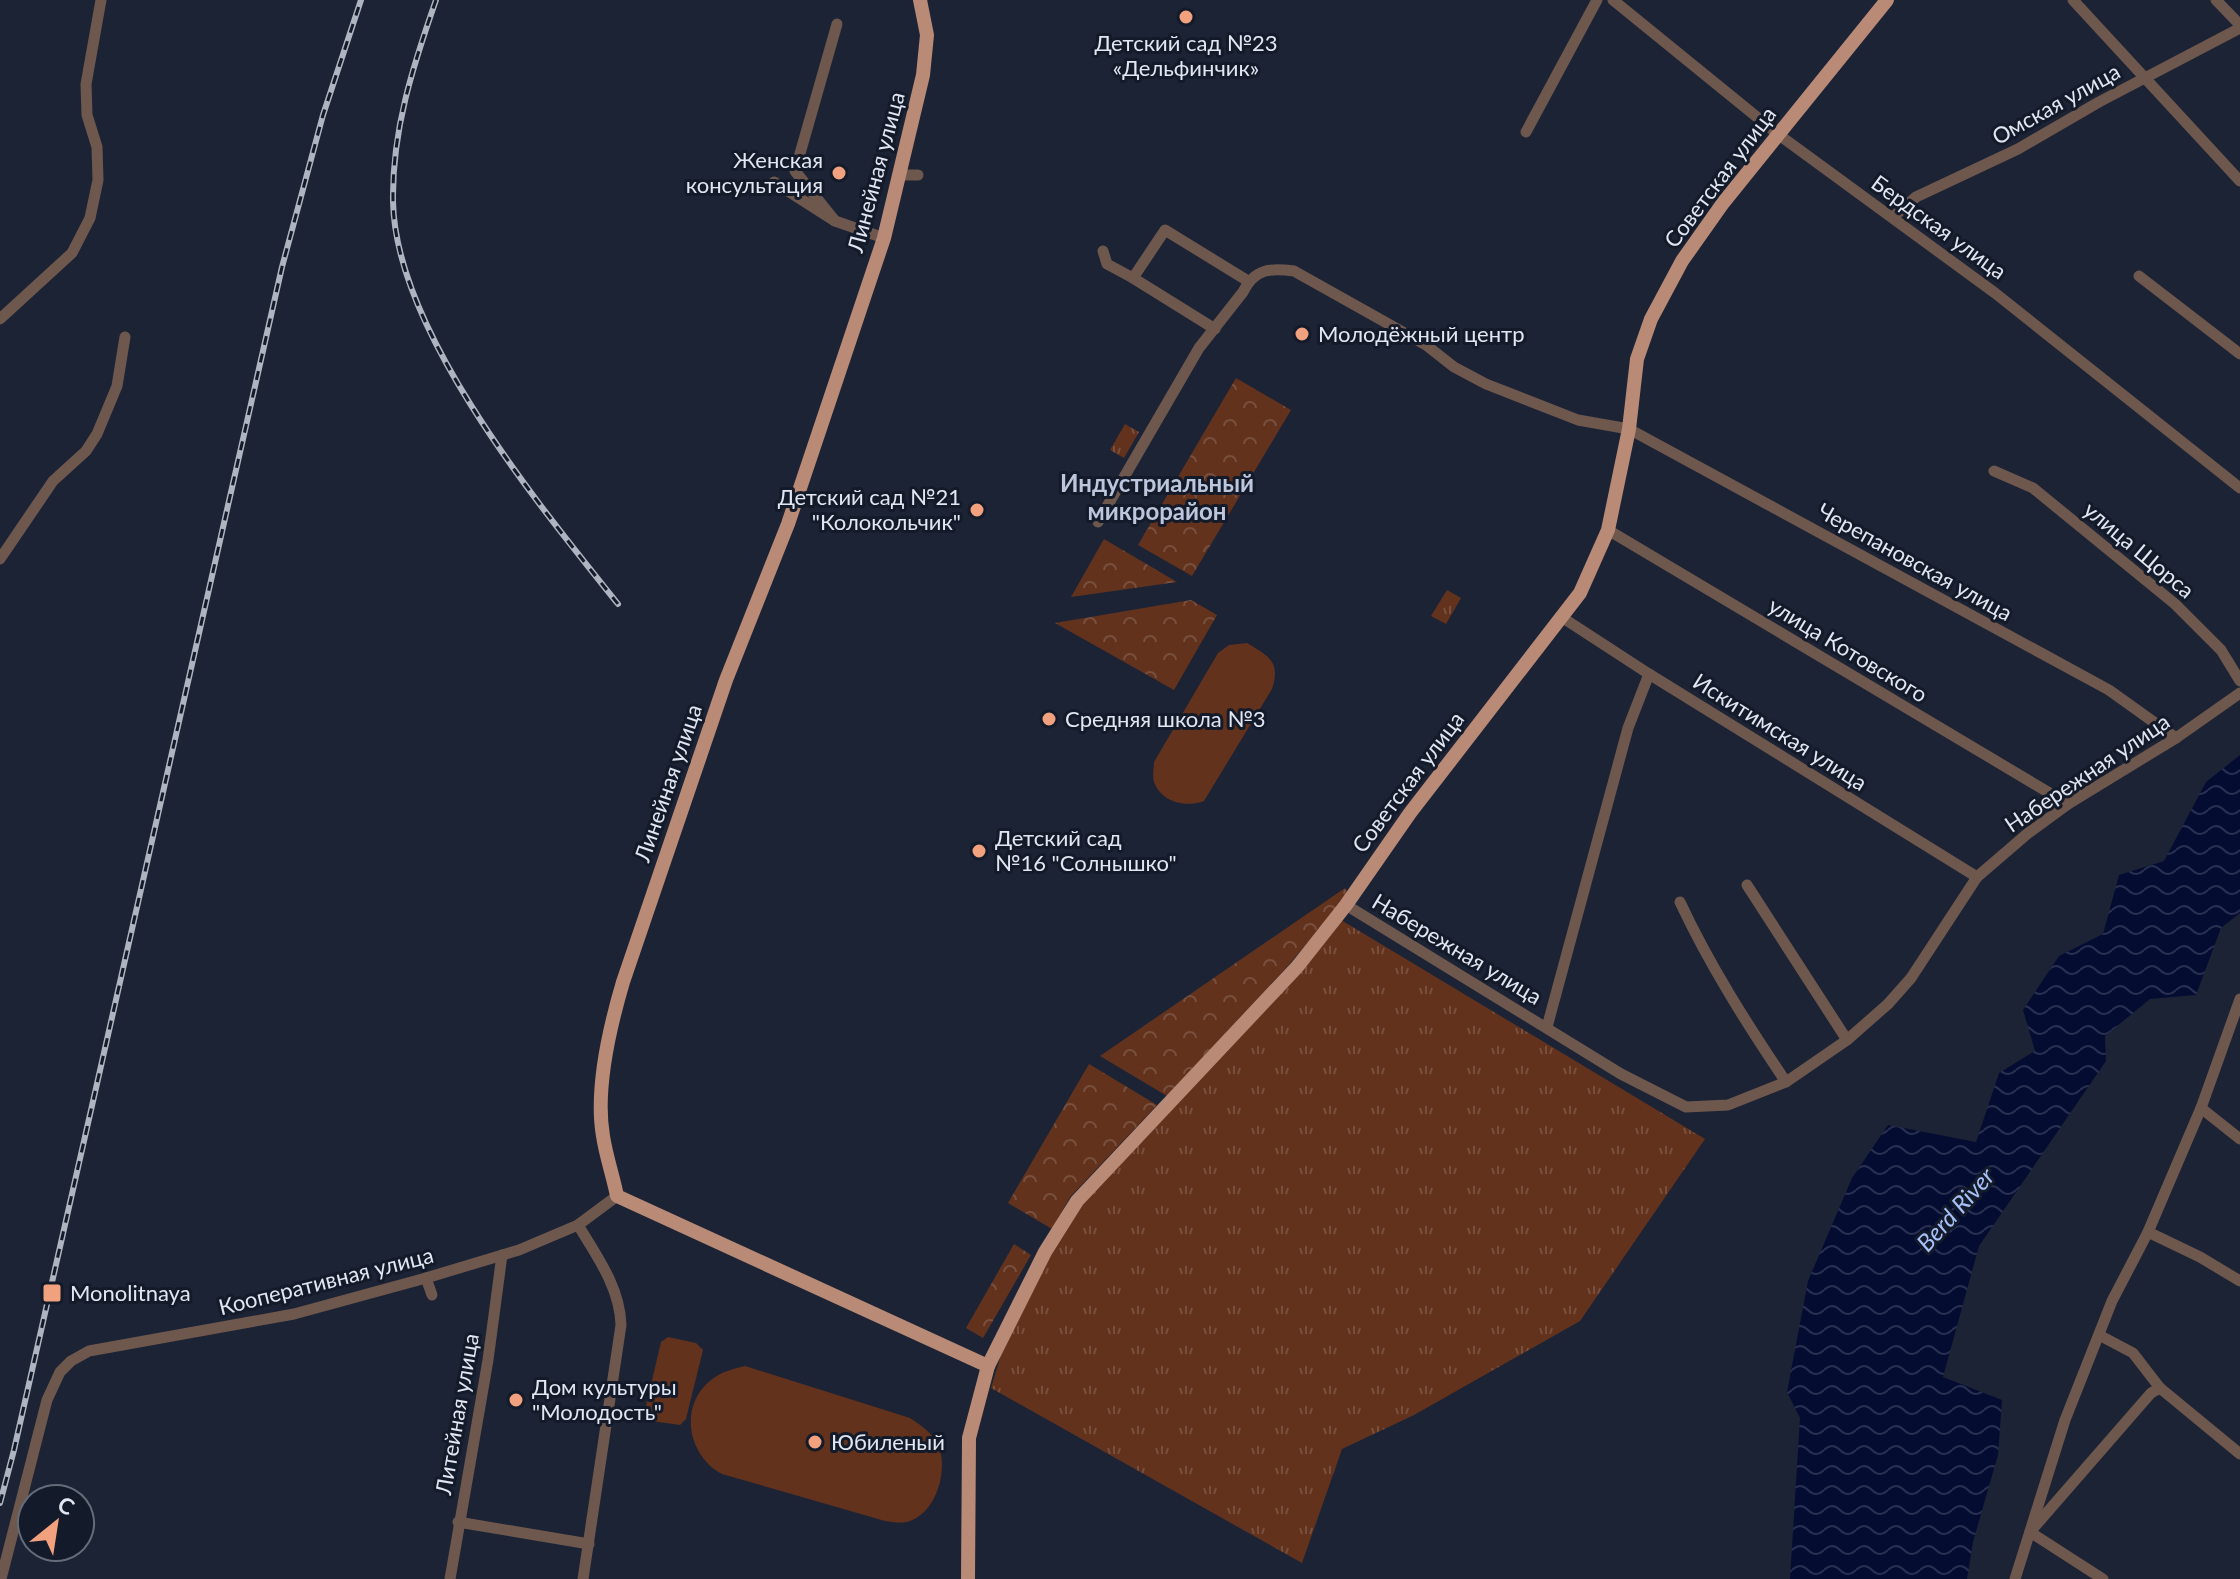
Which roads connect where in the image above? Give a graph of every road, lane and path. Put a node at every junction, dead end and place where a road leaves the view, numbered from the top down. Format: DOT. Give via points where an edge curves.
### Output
graph roads {
  1 [pos="101,0"];
  2 [pos="920,0"];
  3 [pos="1597,0"];
  4 [pos="1613,0"];
  5 [pos="1887,0"];
  6 [pos="2073,0"];
  7 [pos="2216,0"];
  8 [pos="837,24"];
  9 [pos="2240,26"];
  10 [pos="2144,78"];
  11 [pos="1526,132"];
  12 [pos="1779,135"];
  13 [pos="899,175"];
  14 [pos="918,175"];
  15 [pos="2240,181"];
  16 [pos="774,182"];
  17 [pos="1893,217"];
  18 [pos="835,221"];
  19 [pos="884,238"];
  20 [pos="1103,251"];
  21 [pos="2139,276"];
  22 [pos="1133,278"];
  23 [pos="1248,281"];
  24 [pos="0,319"];
  25 [pos="1215,329"];
  26 [pos="125,337"];
  27 [pos="2240,354"];
  28 [pos="1629,429"];
  29 [pos="1994,471"];
  30 [pos="2240,488"];
  31 [pos="1098,522"];
  32 [pos="1608,530"];
  33 [pos="0,559"];
  34 [pos="1563,618"];
  35 [pos="1649,674"];
  36 [pos="2240,681"];
  37 [pos="2240,693"];
  38 [pos="2176,738"];
  39 [pos="2068,804"];
  40 [pos="1977,877"];
  41 [pos="1747,885"];
  42 [pos="1680,902"];
  43 [pos="1346,905"];
  44 [pos="2240,999"];
  45 [pos="1547,1027"];
  46 [pos="1847,1040"];
  47 [pos="1786,1082"];
  48 [pos="2201,1108"];
  49 [pos="2240,1139"];
  50 [pos="617,1196"];
  51 [pos="578,1225"];
  52 [pos="2148,1232"];
  53 [pos="502,1255"];
  54 [pos="426,1278"];
  55 [pos="2240,1281"];
  56 [pos="432,1295"];
  57 [pos="2099,1335"];
  58 [pos="988,1366"];
  59 [pos="2160,1388"];
  60 [pos="2240,1454"];
  61 [pos="458,1522"];
  62 [pos="2030,1532"];
  63 [pos="589,1544"];
  64 [pos="1,1579"];
  65 [pos="450,1579"];
  66 [pos="583,1579"];
  67 [pos="968,1579"];
  68 [pos="2015,1579"];
  69 [pos="2103,1579"];
  1 -- 24 [label="street" via="86,84 98,180 90,218 72,253"];
  2 -- 13 [label="main road, Линейная улица" via="926,53"];
  3 -- 11 [label="street"];
  4 -- 12 [label="street, Бердская улица"];
  5 -- 12 [label="main road, Советская улица"];
  6 -- 10 [label="street"];
  7 -- 9 [label="street"];
  8 -- 18 [label="street" via="795,171"];
  9 -- 10 [label="street, Омская улица"];
  10 -- 15 [label="street"];
  10 -- 17 [label="street, Омская улица" via="2018,149 1916,197"];
  12 -- 17 [label="street, Бердская улица"];
  12 -- 28 [label="main road, Советская улица" via="1682,261 1651,319 1637,359"];
  13 -- 14 [label="street"];
  13 -- 19 [label="main road, Линейная улица"];
  16 -- 18 [label="street"];
  17 -- 30 [label="street, Бердская улица"];
  18 -- 19 [label="street"];
  19 -- 50 [label="main road, Линейная улица" via="614,1014 601,1096 602,1133"];
  20 -- 22 [label="street" via="1107,264"];
  21 -- 27 [label="street"];
  22 -- 23 [label="street" via="1165,230"];
  22 -- 25 [label="street"];
  23 -- 25 [label="street"];
  23 -- 28 [label="street, Черепановская улица" via="1272,268 1294,271 1486,384 1578,420"];
  25 -- 31 [label="street"];
  26 -- 33 [label="street" via="117,386 97,434 53,481"];
  28 -- 32 [label="main road, Советская улица"];
  28 -- 38 [label="street, Черепановская улица" via="2109,690"];
  29 -- 36 [label="street, улица Щорса" via="2033,488 2175,604 2221,650"];
  32 -- 34 [label="main road, Советская улица" via="1589,576"];
  32 -- 39 [label="street, улица Котовского"];
  34 -- 35 [label="street, Искитимская улица"];
  34 -- 43 [label="main road, Советская улица" via="1392,837"];
  35 -- 40 [label="street, Искитимская улица"];
  35 -- 45 [label="street, Набережная улица" via="1628,728"];
  37 -- 38 [label="street, Набережная улица"];
  38 -- 39 [label="street, Набережная улица"];
  39 -- 40 [label="street, Набережная улица"];
  40 -- 46 [label="street, Набережная улица" via="1911,978"];
  41 -- 46 [label="street"];
  42 -- 47 [label="street" via="1706,958"];
  43 -- 45 [label="street, Набережная улица"];
  43 -- 58 [label="main road, Советская улица" via="1297,967 1077,1201"];
  44 -- 48 [label="street"];
  45 -- 47 [label="street, Набережная улица" via="1686,1107 1728,1105"];
  46 -- 47 [label="street, Набережная улица"];
  48 -- 49 [label="street"];
  48 -- 52 [label="street"];
  50 -- 51 [label="street, Кооперативная улица"];
  50 -- 58 [label="main road"];
  51 -- 53 [label="street, Кооперативная улица"];
  51 -- 63 [label="street" via="621,1306 621,1342"];
  52 -- 55 [label="street"];
  52 -- 57 [label="street"];
  53 -- 54 [label="street, Кооперативная улица"];
  53 -- 61 [label="street, Литейная улица"];
  54 -- 56 [label="street"];
  54 -- 64 [label="street, Кооперативная улица" via="294,1314 89,1351 71,1361 47,1400"];
  57 -- 59 [label="street" via="2133,1353"];
  57 -- 62 [label="street"];
  58 -- 67 [label="main road, Советская улица" via="969,1438"];
  59 -- 60 [label="street"];
  59 -- 62 [label="street"];
  61 -- 63 [label="street"];
  61 -- 65 [label="street, Литейная улица"];
  62 -- 68 [label="street"];
  62 -- 69 [label="street"];
  63 -- 66 [label="street"];
}
